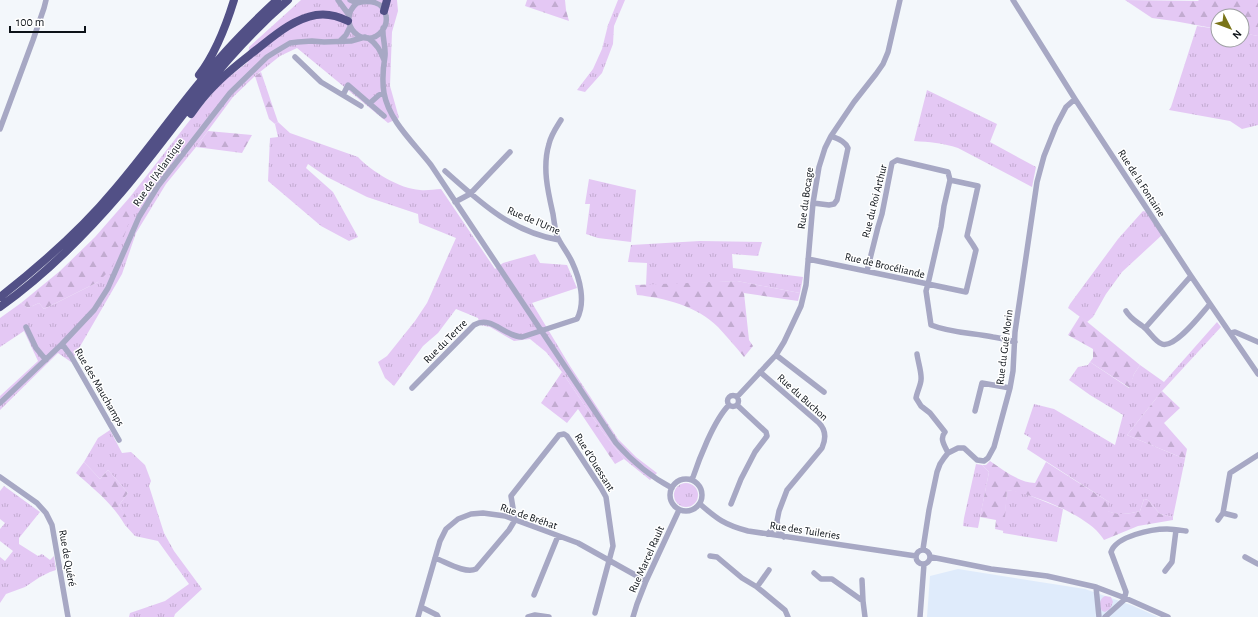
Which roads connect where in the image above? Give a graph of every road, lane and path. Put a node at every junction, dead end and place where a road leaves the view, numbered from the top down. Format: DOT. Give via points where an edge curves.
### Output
graph roads {
  1 [pos="46,0"];
  2 [pos="234,0"];
  3 [pos="277,0"];
  4 [pos="288,0"];
  5 [pos="338,0"];
  6 [pos="350,0"];
  7 [pos="386,0"];
  8 [pos="900,0"];
  9 [pos="1013,0"];
  10 [pos="357,3"];
  11 [pos="384,11"];
  12 [pos="349,21"];
  13 [pos="383,28"];
  14 [pos="366,38"];
  15 [pos="340,41"];
  16 [pos="295,57"];
  17 [pos="384,60"];
  18 [pos="384,93"];
  19 [pos="343,94"];
  20 [pos="1075,99"];
  21 [pos="370,103"];
  22 [pos="361,106"];
  23 [pos="384,116"];
  24 [pos="561,120"];
  25 [pos="0,129"];
  26 [pos="161,131"];
  27 [pos="831,136"];
  28 [pos="159,145"];
  29 [pos="510,152"];
  30 [pos="445,171"];
  31 [pos="950,180"];
  32 [pos="470,194"];
  33 [pos="455,202"];
  34 [pos="813,203"];
  35 [pos="559,240"];
  36 [pos="808,259"];
  37 [pos="867,271"];
  38 [pos="1191,276"];
  39 [pos="928,284"];
  40 [pos="0,298"];
  41 [pos="1210,304"];
  42 [pos="0,307"];
  43 [pos="1126,311"];
  44 [pos="26,327"];
  45 [pos="1145,328"];
  46 [pos="542,331"];
  47 [pos="1231,333"];
  48 [pos="1015,342"];
  49 [pos="1258,342"];
  50 [pos="62,344"];
  51 [pos="917,354"];
  52 [pos="776,355"];
  53 [pos="46,360"];
  54 [pos="760,372"];
  55 [pos="1258,374"];
  56 [pos="412,388"];
  57 [pos="1010,388"];
  58 [pos="824,392"];
  59 [pos="737,397"];
  60 [pos="0,403"];
  61 [pos="729,405"];
  62 [pos="737,405"];
  63 [pos="975,411"];
  64 [pos="119,440"];
  65 [pos="948,453"];
  66 [pos="1258,455"];
  67 [pos="0,477"];
  68 [pos="692,480"];
  69 [pos="672,488"];
  70 [pos="700,504"];
  71 [pos="731,504"];
  72 [pos="679,510"];
  73 [pos="1223,513"];
  74 [pos="1235,516"];
  75 [pos="515,520"];
  76 [pos="1218,520"];
  77 [pos="777,521"];
  78 [pos="1176,530"];
  79 [pos="1186,531"];
  80 [pos="767,534"];
  81 [pos="558,536"];
  82 [pos="784,537"];
  83 [pos="923,549"];
  84 [pos="710,556"];
  85 [pos="916,556"];
  86 [pos="931,557"];
  87 [pos="435,558"];
  88 [pos="1245,558"];
  89 [pos="609,560"];
  90 [pos="924,564"];
  91 [pos="1258,564"];
  92 [pos="769,570"];
  93 [pos="1165,571"];
  94 [pos="814,573"];
  95 [pos="862,580"];
  96 [pos="646,581"];
  97 [pos="757,587"];
  98 [pos="1096,588"];
  99 [pos="534,595"];
  100 [pos="1125,598"];
  101 [pos="863,601"];
  102 [pos="421,607"];
  103 [pos="595,613"];
  104 [pos="68,617"];
  105 [pos="418,617"];
  106 [pos="438,617"];
  107 [pos="528,617"];
  108 [pos="549,617"];
  109 [pos="633,617"];
  110 [pos="788,617"];
  111 [pos="865,617"];
  112 [pos="920,617"];
  113 [pos="1099,617"];
  114 [pos="1105,617"];
  115 [pos="1168,617"];
  1 -- 25 [label="street"];
  2 -- 26 [label="highway" via="212,55"];
  3 -- 26 [label="highway" via="217,61"];
  4 -- 28 [label="highway" via="224,64"];
  5 -- 12 [label="street"];
  6 -- 10 [label="street"];
  7 -- 11 [label="highway"];
  8 -- 27 [label="street, Rue du Bocage" via="883,64"];
  9 -- 20 [label="street, Rue de la Fontaine"];
  10 -- 11 [label="street" via="370,0 376,2"];
  10 -- 12 [label="street" via="352,7"];
  11 -- 13 [label="street" via="386,21"];
  12 -- 14 [label="street" via="355,33"];
  12 -- 15 [label="street" via="346,35"];
  12 -- 28 [label="highway" via="331,15 316,15 296,22 227,74 174,134"];
  13 -- 14 [label="street" via="377,35"];
  13 -- 17 [label="street"];
  14 -- 15 [label="street, Rue de l'Atlantique"];
  14 -- 17 [label="street" via="379,48"];
  15 -- 50 [label="street, Rue de l'Atlantique" via="298,42 284,46 267,57 230,93 158,186 139,217 108,288 94,310"];
  16 -- 19 [label="street" via="322,82"];
  17 -- 18 [label="street"];
  18 -- 21 [label="street"];
  18 -- 33 [label="street" via="397,123 418,148"];
  19 -- 21 [label="street" via="348,86"];
  19 -- 22 [label="street"];
  20 -- 38 [label="street, Rue de la Fontaine"];
  20 -- 48 [label="street, Rue du Gué Morin" via="1066,107 1056,126 1037,182"];
  21 -- 23 [label="street"];
  24 -- 35 [label="street" via="548,145 546,179"];
  26 -- 40 [label="highway" via="84,224 44,262"];
  27 -- 34 [label="street, Rue du Bocage" via="819,167"];
  27 -- 34 [label="street" via="846,144 848,148 837,200 829,205"];
  28 -- 42 [label="highway" via="122,192 87,230 42,273"];
  29 -- 32 [label="street"];
  30 -- 32 [label="street, Rue de l'Urne"];
  31 -- 37 [label="street, Rue du Roi Arthur" via="948,172 897,160 892,163"];
  31 -- 39 [label="street"];
  31 -- 39 [label="street" via="978,186 967,236 976,250 973,265 966,292"];
  32 -- 33 [label="street"];
  32 -- 35 [label="street, Rue de l'Urne" via="513,224 547,238"];
  33 -- 46 [label="street"];
  34 -- 36 [label="street, Rue du Bocage"];
  35 -- 46 [label="street, Rue de l'Urne" via="572,261 579,280 581,312 577,319"];
  36 -- 37 [label="street, Rue de Brocéliande"];
  36 -- 52 [label="street, Rue du Bocage" via="801,306"];
  37 -- 39 [label="street, Rue de Brocéliande"];
  38 -- 41 [label="street, Rue de la Fontaine"];
  38 -- 45 [label="street"];
  39 -- 48 [label="street, Rue de Brocéliande" via="926,291 931,325"];
  41 -- 45 [label="street" via="1174,342 1168,345 1161,344"];
  41 -- 47 [label="street, Rue de la Fontaine"];
  43 -- 45 [label="street"];
  44 -- 53 [label="street" via="36,348"];
  46 -- 56 [label="street, Rue du Tertre" via="522,337 514,336 489,323 481,322 474,325"];
  46 -- 69 [label="street" via="616,443 632,460"];
  47 -- 49 [label="street" via="1235,332"];
  47 -- 55 [label="street, Rue de la Fontaine"];
  48 -- 57 [label="street, Rue du Gué Morin"];
  50 -- 53 [label="street, Rue de l'Atlantique"];
  50 -- 64 [label="street, Rue des Mauchamps"];
  51 -- 65 [label="street" via="921,382 916,398 945,432 942,441"];
  52 -- 54 [label="street, Rue du Bocage"];
  52 -- 58 [label="street"];
  53 -- 60 [label="street, Rue de l'Atlantique"];
  54 -- 59 [label="street, Rue du Bocage"];
  54 -- 77 [label="street, Rue du Buchon" via="819,423 825,433 822,448 787,490"];
  57 -- 63 [label="street" via="982,383"];
  57 -- 65 [label="street, Rue du Gué Morin" via="994,447 988,458 984,461 977,460 964,448 953,449"];
  59 -- 61 [label="street" via="729,397"];
  59 -- 62 [label="street"];
  61 -- 62 [label="street"];
  61 -- 68 [label="street" via="709,437"];
  62 -- 71 [label="street" via="766,432 767,436 755,452"];
  65 -- 83 [label="street" via="937,472"];
  66 -- 73 [label="street" via="1230,473"];
  67 -- 104 [label="street, Rue de Quéré" via="37,503 46,513 52,526"];
  68 -- 69 [label="street" via="680,480"];
  68 -- 70 [label="street" via="697,483 702,493"];
  69 -- 72 [label="street" via="671,500"];
  70 -- 72 [label="street" via="691,511"];
  70 -- 80 [label="street, Rue des Tuileries" via="727,525"];
  72 -- 96 [label="street, Rue Marcel Rault"];
  73 -- 74 [label="street"];
  73 -- 76 [label="street"];
  75 -- 81 [label="street, Rue de Bréhat"];
  75 -- 87 [label="street, Rue de Bréhat" via="483,513 458,519 446,529"];
  75 -- 87 [label="street" via="510,530 472,571"];
  75 -- 89 [label="street, Rue d'Ouessant" via="511,496 559,435 564,434 606,497 613,546"];
  77 -- 80 [label="street, Rue du Buchon"];
  77 -- 82 [label="street" via="779,531"];
  78 -- 79 [label="street"];
  78 -- 93 [label="street" via="1172,562"];
  78 -- 100 [label="street" via="1154,530 1137,534 1113,547 1111,552 1126,592"];
  80 -- 82 [label="street, Rue des Tuileries"];
  81 -- 89 [label="street, Rue de Bréhat" via="578,543"];
  81 -- 99 [label="street"];
  82 -- 85 [label="street, Rue des Tuileries"];
  83 -- 85 [label="street"];
  83 -- 86 [label="street" via="928,551"];
  84 -- 97 [label="street" via="717,557"];
  85 -- 90 [label="street" via="917,561"];
  86 -- 90 [label="street" via="928,563"];
  86 -- 98 [label="street" via="991,569 1047,576"];
  87 -- 102 [label="street, Rue de Bréhat"];
  88 -- 91 [label="street"];
  89 -- 96 [label="street, Rue de Bréhat"];
  89 -- 103 [label="street"];
  90 -- 112 [label="street"];
  92 -- 97 [label="street"];
  94 -- 101 [label="street" via="821,579 832,579"];
  95 -- 101 [label="street"];
  96 -- 109 [label="street, Rue Marcel Rault"];
  97 -- 110 [label="street" via="785,610"];
  98 -- 100 [label="street"];
  98 -- 113 [label="street"];
  100 -- 114 [label="street"];
  100 -- 115 [label="street"];
  101 -- 111 [label="street"];
  102 -- 105 [label="street, Rue de Bréhat"];
  102 -- 106 [label="street"];
  107 -- 108 [label="street"];
}
